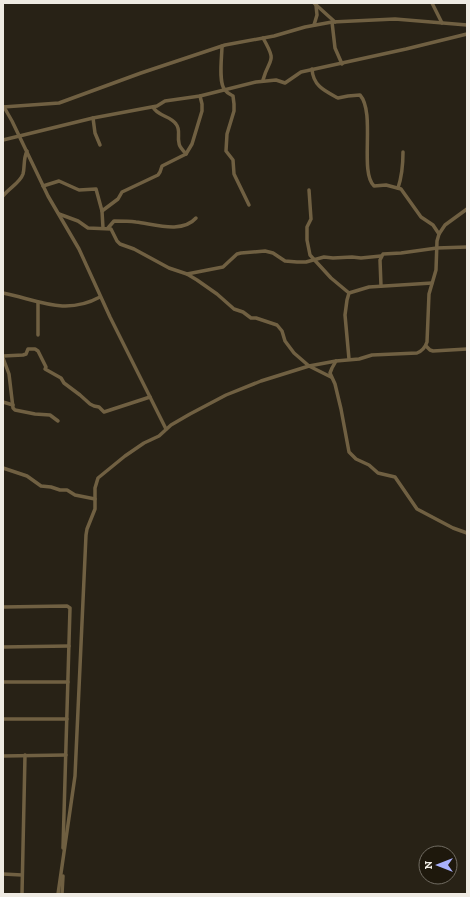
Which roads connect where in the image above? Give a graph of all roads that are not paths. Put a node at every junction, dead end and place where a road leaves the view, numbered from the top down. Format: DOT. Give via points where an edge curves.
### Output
graph roads {
  1 [pos="432,3"];
  2 [pos="315,4"];
  3 [pos="334,22"];
  4 [pos="442,23"];
  5 [pos="467,25"];
  6 [pos="314,26"];
  7 [pos="467,34"];
  8 [pos="264,38"];
  9 [pos="222,46"];
  10 [pos="342,64"];
  11 [pos="312,69"];
  12 [pos="264,80"];
  13 [pos="224,90"];
  14 [pos="202,97"];
  15 [pos="3,107"];
  16 [pos="153,107"];
  17 [pos="93,118"];
  18 [pos="20,136"];
  19 [pos="3,140"];
  20 [pos="100,145"];
  21 [pos="27,151"];
  22 [pos="403,152"];
  23 [pos="186,154"];
  24 [pos="43,186"];
  25 [pos="398,188"];
  26 [pos="309,190"];
  27 [pos="3,196"];
  28 [pos="249,205"];
  29 [pos="467,209"];
  30 [pos="102,211"];
  31 [pos="58,213"];
  32 [pos="196,218"];
  33 [pos="103,228"];
  34 [pos="108,228"];
  35 [pos="439,234"];
  36 [pos="467,247"];
  37 [pos="437,248"];
  38 [pos="381,256"];
  39 [pos="314,259"];
  40 [pos="187,274"];
  41 [pos="432,283"];
  42 [pos="381,286"];
  43 [pos="3,293"];
  44 [pos="349,293"];
  45 [pos="100,297"];
  46 [pos="38,302"];
  47 [pos="38,335"];
  48 [pos="426,346"];
  49 [pos="467,349"];
  50 [pos="3,357"];
  51 [pos="349,359"];
  52 [pos="336,361"];
  53 [pos="309,366"];
  54 [pos="332,377"];
  55 [pos="150,397"];
  56 [pos="3,402"];
  57 [pos="13,405"];
  58 [pos="58,421"];
  59 [pos="166,429"];
  60 [pos="3,468"];
  61 [pos="95,499"];
  62 [pos="467,533"];
  63 [pos="3,607"];
  64 [pos="69,646"];
  65 [pos="3,647"];
  66 [pos="3,682"];
  67 [pos="68,682"];
  68 [pos="3,719"];
  69 [pos="67,719"];
  70 [pos="25,755"];
  71 [pos="66,755"];
  72 [pos="3,756"];
  73 [pos="63,862"];
  74 [pos="3,874"];
  75 [pos="22,875"];
  76 [pos="22,894"];
  77 [pos="58,894"];
  78 [pos="62,894"];
  1 -- 4 [label="street"];
  2 -- 3 [label="street"];
  2 -- 6 [label="street" via="317,15"];
  3 -- 4 [label="street" via="395,19"];
  3 -- 6 [label="street"];
  3 -- 10 [label="street" via="335,48"];
  4 -- 5 [label="street"];
  6 -- 8 [label="street"];
  7 -- 10 [label="street"];
  8 -- 9 [label="street"];
  8 -- 12 [label="street" via="272,59"];
  9 -- 13 [label="street" via="221,74"];
  9 -- 15 [label="street" via="59,104"];
  10 -- 11 [label="street"];
  11 -- 12 [label="street" via="284,82"];
  11 -- 25 [label="street" via="315,82 338,98 356,94 364,99 370,182 374,186"];
  12 -- 13 [label="street"];
  13 -- 14 [label="street"];
  13 -- 28 [label="street" via="233,96 234,104 226,151 233,160 234,174"];
  14 -- 16 [label="street" via="165,101"];
  14 -- 23 [label="street" via="202,111 195,136"];
  15 -- 18 [label="street"];
  16 -- 17 [label="street"];
  16 -- 23 [label="street" via="156,112 177,124 178,143"];
  17 -- 18 [label="street"];
  17 -- 20 [label="street"];
  18 -- 19 [label="street"];
  18 -- 21 [label="street"];
  21 -- 24 [label="street"];
  21 -- 27 [label="street" via="22,177"];
  22 -- 25 [label="street" via="403,172"];
  23 -- 30 [label="street" via="162,166 158,175 122,192 118,199"];
  24 -- 30 [label="street" via="59,181 79,190 96,189"];
  24 -- 31 [label="street"];
  25 -- 35 [label="street" via="408,197 421,217 433,225"];
  26 -- 39 [label="street" via="311,218 307,227 307,240 310,255"];
  29 -- 35 [label="street" via="443,227"];
  30 -- 33 [label="street"];
  31 -- 33 [label="street" via="88,228"];
  31 -- 45 [label="street"];
  32 -- 34 [label="street" via="191,224 179,227 114,221"];
  33 -- 34 [label="street"];
  34 -- 40 [label="street" via="120,244"];
  35 -- 37 [label="street"];
  36 -- 37 [label="street"];
  37 -- 38 [label="street" via="385,253"];
  37 -- 41 [label="street" via="436,270"];
  38 -- 39 [label="street"];
  38 -- 42 [label="street"];
  39 -- 40 [label="street" via="306,262 287,262 265,251 241,252 223,267"];
  39 -- 44 [label="street"];
  40 -- 53 [label="street" via="234,309 251,318 277,325 294,353"];
  41 -- 42 [label="street"];
  41 -- 48 [label="street"];
  42 -- 44 [label="street"];
  43 -- 46 [label="street"];
  44 -- 51 [label="street" via="346,315"];
  45 -- 46 [label="street" via="91,302 67,307"];
  45 -- 55 [label="street"];
  46 -- 47 [label="street"];
  48 -- 49 [label="street" via="433,351"];
  48 -- 51 [label="street" via="417,353"];
  50 -- 55 [label="street" via="23,355 28,349 35,349 45,369 61,378 90,404 104,412"];
  50 -- 57 [label="street" via="9,374"];
  51 -- 52 [label="street"];
  52 -- 53 [label="street"];
  52 -- 54 [label="street" via="330,371"];
  53 -- 54 [label="street"];
  53 -- 59 [label="street" via="226,395"];
  54 -- 62 [label="street" via="347,437 347,448 351,455 378,473 395,477 421,512"];
  55 -- 59 [label="street"];
  56 -- 57 [label="street"];
  57 -- 58 [label="street" via="15,410 50,415"];
  59 -- 61 [label="street" via="100,476 95,488"];
  60 -- 61 [label="street" via="27,476 41,486 68,490 75,495"];
  61 -- 73 [label="street" via="95,509 86,535 75,776"];
  63 -- 64 [label="street" via="67,606 70,608"];
  64 -- 65 [label="street"];
  64 -- 67 [label="street"];
  66 -- 67 [label="street"];
  67 -- 69 [label="street"];
  68 -- 69 [label="street"];
  69 -- 71 [label="street"];
  70 -- 71 [label="street"];
  70 -- 72 [label="street"];
  70 -- 75 [label="street"];
  71 -- 73 [label="street"];
  73 -- 77 [label="street"];
  73 -- 78 [label="street"];
  74 -- 75 [label="street"];
  75 -- 76 [label="street"];
}
